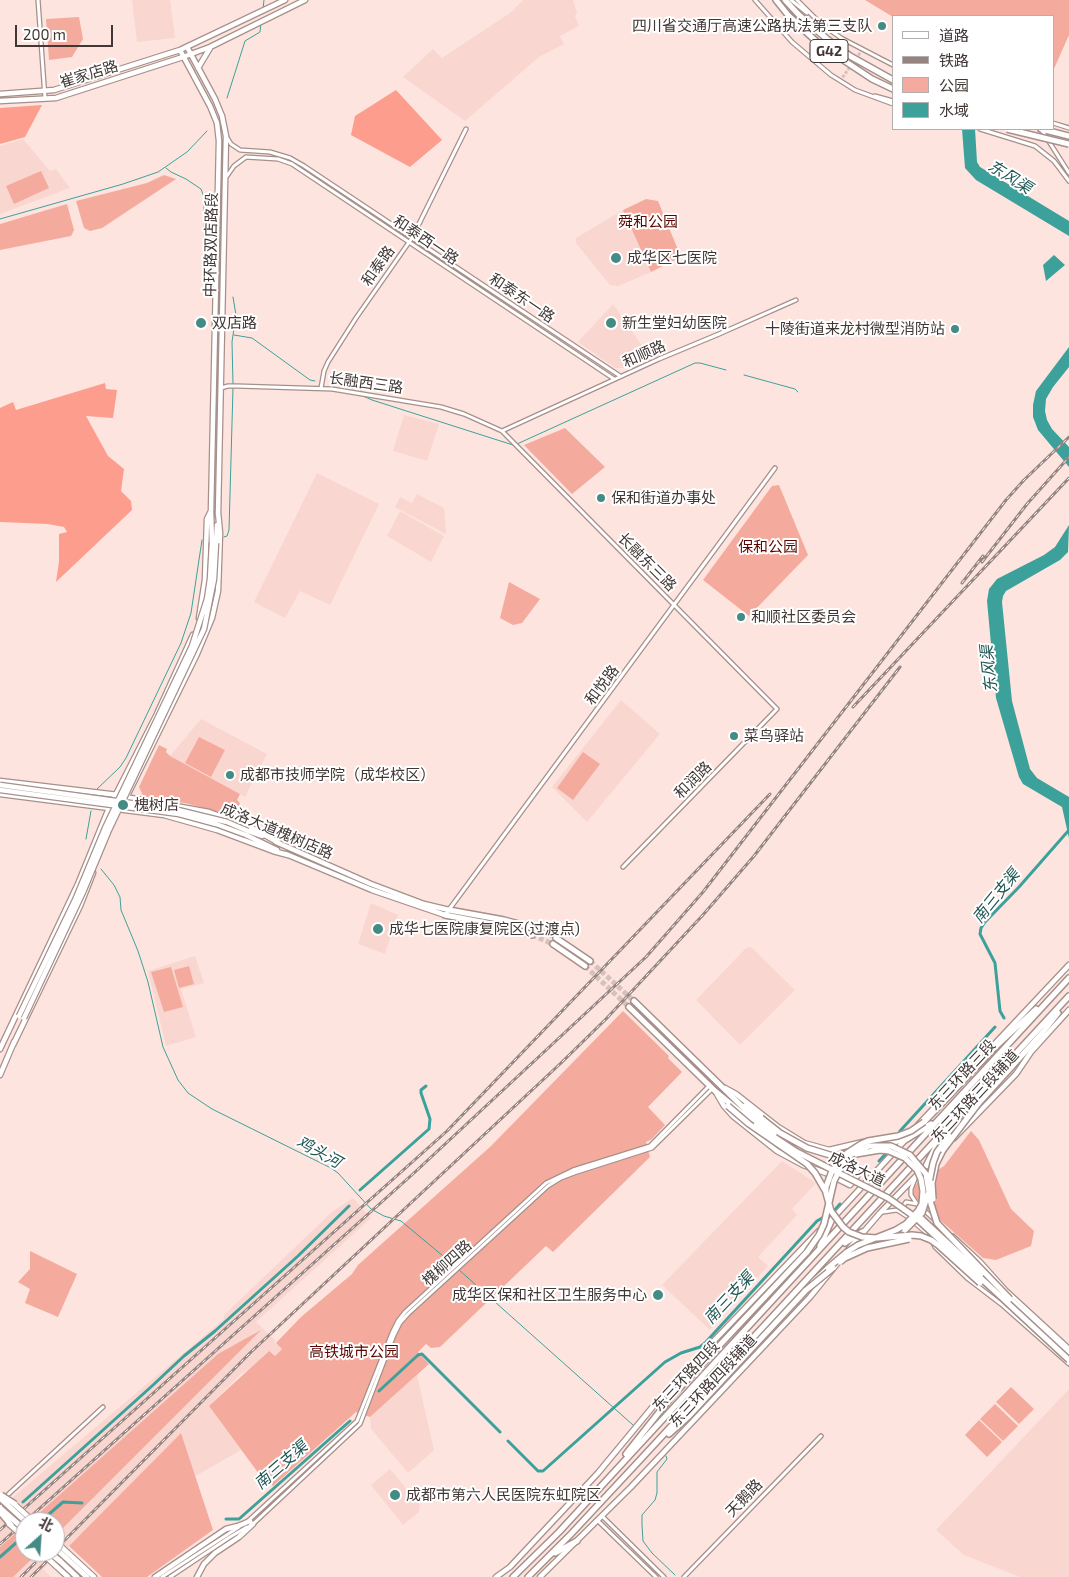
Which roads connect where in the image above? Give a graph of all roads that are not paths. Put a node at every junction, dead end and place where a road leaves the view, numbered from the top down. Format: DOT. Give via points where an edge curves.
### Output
graph roads {
  1 [pos="38,0"];
  2 [pos="285,0"];
  3 [pos="305,0"];
  4 [pos="756,0"];
  5 [pos="776,0"];
  6 [pos="785,0"];
  7 [pos="791,0"];
  8 [pos="797,0"];
  9 [pos="819,22"];
  10 [pos="187,47"];
  11 [pos="210,47"];
  12 [pos="180,50"];
  13 [pos="191,55"];
  14 [pos="183,58"];
  15 [pos="892,65"];
  16 [pos="198,68"];
  17 [pos="892,80"];
  18 [pos="892,89"];
  19 [pos="44,91"];
  20 [pos="0,94"];
  21 [pos="45,98"];
  22 [pos="0,101"];
  23 [pos="892,103"];
  24 [pos="1054,123"];
  25 [pos="1069,128"];
  26 [pos="466,129"];
  27 [pos="984,130"];
  28 [pos="1011,130"];
  29 [pos="1042,130"];
  30 [pos="1045,130"];
  31 [pos="226,136"];
  32 [pos="1069,136"];
  33 [pos="1069,144"];
  34 [pos="1069,173"];
  35 [pos="224,181"];
  36 [pos="1069,181"];
  37 [pos="412,238"];
  38 [pos="409,242"];
  39 [pos="796,300"];
  40 [pos="620,376"];
  41 [pos="614,379"];
  42 [pos="221,388"];
  43 [pos="321,388"];
  44 [pos="502,431"];
  45 [pos="775,468"];
  46 [pos="211,511"];
  47 [pos="218,512"];
  48 [pos="214,543"];
  49 [pos="675,606"];
  50 [pos="777,709"];
  51 [pos="0,781"];
  52 [pos="0,785"];
  53 [pos="0,792"];
  54 [pos="115,795"];
  55 [pos="127,797"];
  56 [pos="109,808"];
  57 [pos="120,809"];
  58 [pos="247,833"];
  59 [pos="279,843"];
  60 [pos="288,855"];
  61 [pos="623,866"];
  62 [pos="449,910"];
  63 [pos="445,915"];
  64 [pos="534,928"];
  65 [pos="532,935"];
  66 [pos="556,938"];
  67 [pos="552,944"];
  68 [pos="590,961"];
  69 [pos="1069,964"];
  70 [pos="585,966"];
  71 [pos="1069,978"];
  72 [pos="1059,989"];
  73 [pos="1069,998"];
  74 [pos="634,1001"];
  75 [pos="629,1007"];
  76 [pos="1069,1010"];
  77 [pos="21,1017"];
  78 [pos="3,1043"];
  79 [pos="13,1045"];
  80 [pos="0,1049"];
  81 [pos="0,1075"];
  82 [pos="708,1084"];
  83 [pos="724,1087"];
  84 [pos="715,1091"];
  85 [pos="978,1104"];
  86 [pos="938,1120"];
  87 [pos="758,1122"];
  88 [pos="943,1133"];
  89 [pos="905,1140"];
  90 [pos="829,1150"];
  91 [pos="926,1166"];
  92 [pos="919,1173"];
  93 [pos="866,1182"];
  94 [pos="850,1185"];
  95 [pos="874,1189"];
  96 [pos="826,1193"];
  97 [pos="886,1195"];
  98 [pos="896,1196"];
  99 [pos="852,1198"];
  100 [pos="918,1204"];
  101 [pos="880,1213"];
  102 [pos="903,1213"];
  103 [pos="832,1219"];
  104 [pos="943,1230"];
  105 [pos="862,1232"];
  106 [pos="921,1236"];
  107 [pos="883,1238"];
  108 [pos="838,1247"];
  109 [pos="818,1250"];
  110 [pos="459,1265"];
  111 [pos="805,1291"];
  112 [pos="1010,1298"];
  113 [pos="1006,1303"];
  114 [pos="1069,1350"];
  115 [pos="1069,1356"];
  116 [pos="1068,1362"];
  117 [pos="103,1406"];
  118 [pos="821,1436"];
  119 [pos="639,1462"];
  120 [pos="605,1482"];
  121 [pos="0,1495"];
  122 [pos="0,1502"];
  123 [pos="15,1504"];
  124 [pos="0,1511"];
  125 [pos="16,1512"];
  126 [pos="23,1512"];
  127 [pos="602,1516"];
  128 [pos="598,1520"];
  129 [pos="253,1521"];
  130 [pos="15,1522"];
  131 [pos="11,1525"];
  132 [pos="15,1529"];
  133 [pos="229,1535"];
  134 [pos="577,1541"];
  135 [pos="66,1554"];
  136 [pos="548,1557"];
  137 [pos="58,1563"];
  138 [pos="68,1577"];
  139 [pos="77,1577"];
  140 [pos="87,1577"];
  141 [pos="94,1577"];
  142 [pos="155,1577"];
  143 [pos="162,1577"];
  144 [pos="170,1577"];
  145 [pos="197,1577"];
  146 [pos="496,1577"];
  147 [pos="513,1577"];
  148 [pos="528,1577"];
  149 [pos="540,1577"];
  150 [pos="656,1577"];
  151 [pos="664,1577"];
  152 [pos="684,1577"];
  1 -- 19 [label="street"];
  2 -- 10 [label="main road, 崔家店路"];
  3 -- 11 [label="main road, 崔家店路"];
  4 -- 23 [label="street" via="787,37 831,75 855,90"];
  5 -- 18 [label="highway, G42" via="819,44"];
  6 -- 17 [label="highway, G42" via="827,39"];
  7 -- 9 [label="street"];
  8 -- 9 [label="street"];
  9 -- 15 [label="street" via="841,38"];
  10 -- 12 [label="main road, 崔家店路"];
  10 -- 13 [label="main road, 中环路双店路段"];
  11 -- 13 [label="main road, 崔家店路"];
  11 -- 16 [label="main road"];
  12 -- 14 [label="main road, 中环路双店路段"];
  12 -- 19 [label="main road, 崔家店路"];
  13 -- 14 [label="main road, 崔家店路"];
  13 -- 16 [label="main road, 中环路双店路段"];
  14 -- 21 [label="main road, 崔家店路" via="56,98"];
  14 -- 46 [label="main road, 中环路双店路段" via="210,106 217,123 219,141"];
  16 -- 31 [label="main road, 中环路双店路段" via="222,116"];
  19 -- 20 [label="main road, 崔家店路"];
  19 -- 21 [label="street"];
  21 -- 22 [label="main road, 崔家店路"];
  24 -- 25 [label="street"];
  26 -- 37 [label="street, 和泰路"];
  27 -- 36 [label="street" via="1035,146 1054,161"];
  28 -- 33 [label="highway, bridge"];
  29 -- 34 [label="street"];
  30 -- 32 [label="highway"];
  31 -- 35 [label="main road, 中环路双店路段"];
  31 -- 37 [label="street, 和泰西一路" via="240,150 270,152 290,158"];
  35 -- 38 [label="street, 和泰西一路" via="228,172 246,157 287,161"];
  35 -- 42 [label="main road, 中环路双店路段"];
  37 -- 38 [label="street, 和泰路"];
  37 -- 40 [label="street, 和泰东一路"];
  38 -- 41 [label="street, 和泰西一路"];
  38 -- 43 [label="street, 和泰路" via="328,362"];
  39 -- 40 [label="street, 和顺路"];
  40 -- 41 [label="street, 和顺路"];
  41 -- 44 [label="street, 和顺路"];
  42 -- 43 [label="street, 长融西三路"];
  42 -- 47 [label="main road, 中环路双店路段"];
  43 -- 44 [label="street, 长融西三路" via="441,407"];
  44 -- 49 [label="street, 长融东三路"];
  45 -- 49 [label="street, 和悦路"];
  46 -- 48 [label="main road"];
  46 -- 54 [label="main road" via="207,518 205,580 196,628"];
  47 -- 48 [label="main road"];
  47 -- 55 [label="main road" via="218,591 212,618"];
  48 -- 77 [label="main road, bridge" via="212,598 202,635 108,830 84,890"];
  49 -- 50 [label="street, 长融东三路"];
  49 -- 62 [label="street, 和悦路"];
  50 -- 61 [label="street, 和润路"];
  51 -- 54 [label="main road"];
  52 -- 58 [label="main road, 成洛大道槐树店路, bridge" via="174,809 227,822"];
  53 -- 56 [label="main road"];
  53 -- 58 [label="main road, 成洛大道槐树店路, bridge" via="179,814"];
  54 -- 55 [label="main road"];
  54 -- 56 [label="main road"];
  55 -- 57 [label="main road"];
  55 -- 59 [label="main road" via="209,812 252,828"];
  56 -- 57 [label="main road"];
  56 -- 78 [label="main road" via="78,884"];
  57 -- 60 [label="main road" via="198,824"];
  57 -- 79 [label="main road" via="80,906"];
  58 -- 59 [label="main road, 成洛大道槐树店路"];
  58 -- 60 [label="main road, 成洛大道槐树店路"];
  59 -- 62 [label="main road, 成洛大道槐树店路" via="371,884"];
  60 -- 63 [label="main road, 成洛大道槐树店路" via="372,890"];
  62 -- 63 [label="street, 和悦路"];
  62 -- 64 [label="highway"];
  63 -- 65 [label="highway"];
  66 -- 68 [label="highway"];
  67 -- 70 [label="highway"];
  69 -- 89 [label="main road, 东三环路三段辅道"];
  71 -- 72 [label="highway, 东三环路三段"];
  72 -- 86 [label="highway, 东三环路三段"];
  72 -- 96 [label="highway, bridge" via="991,1051 924,1122 911,1131 868,1141 847,1153 832,1172"];
  73 -- 85 [label="highway"];
  73 -- 88 [label="highway, 东三环路三段"];
  74 -- 83 [label="highway, 成洛大道"];
  75 -- 82 [label="highway, 成洛大道"];
  76 -- 91 [label="main road, 东三环路三段辅道" via="1016,1074"];
  77 -- 78 [label="main road"];
  77 -- 79 [label="main road"];
  78 -- 80 [label="main road"];
  79 -- 81 [label="main road"];
  82 -- 84 [label="highway, 成洛大道"];
  82 -- 110 [label="street, 槐柳四路" via="650,1146 572,1170 546,1183"];
  83 -- 87 [label="highway, 成洛大道"];
  83 -- 90 [label="main road" via="791,1136"];
  84 -- 87 [label="highway, 成洛大道"];
  84 -- 94 [label="main road" via="733,1116 777,1151"];
  84 -- 96 [label="highway, bridge" via="749,1124 807,1164"];
  84 -- 110 [label="street, 槐柳四路" via="709,1090 652,1148 574,1173 548,1186"];
  85 -- 104 [label="highway, bridge" via="951,1138 936,1164 933,1200"];
  85 -- 107 [label="highway, bridge" via="937,1152 922,1213 904,1230"];
  86 -- 89 [label="highway"];
  86 -- 95 [label="highway, 东三环路三段"];
  87 -- 111 [label="highway, bridge" via="819,1153 852,1155 880,1150 897,1153 911,1163 921,1179 922,1204 911,1219 896,1230 846,1252"];
  87 -- 112 [label="highway, 成洛大道, bridge" via="797,1149 900,1202"];
  87 -- 113 [label="highway, 成洛大道, bridge" via="797,1152 899,1205 928,1228"];
  88 -- 91 [label="highway"];
  88 -- 97 [label="highway, 东三环路三段"];
  89 -- 90 [label="main road" via="860,1142"];
  89 -- 93 [label="main road, 东三环路三段辅道"];
  90 -- 94 [label="main road" via="848,1155 856,1165 857,1176"];
  91 -- 92 [label="main road, 东三环路三段辅道"];
  92 -- 98 [label="main road, 东三环路三段辅道"];
  92 -- 100 [label="street" via="911,1189 911,1196"];
  93 -- 99 [label="main road, 东三环路四段辅道"];
  94 -- 99 [label="main road"];
  95 -- 109 [label="highway, 东三环路四段"];
  96 -- 107 [label="highway, bridge" via="831,1210 848,1232 862,1237"];
  97 -- 108 [label="highway, 东三环路四段"];
  98 -- 101 [label="main road, 东三环路四段辅道"];
  99 -- 103 [label="main road, 东三环路四段辅道"];
  100 -- 102 [label="street" via="906,1202"];
  100 -- 114 [label="street"];
  101 -- 102 [label="street" via="890,1210"];
  101 -- 105 [label="main road, 东三环路四段辅道"];
  102 -- 116 [label="street" via="929,1235 935,1247 967,1278"];
  103 -- 109 [label="highway"];
  103 -- 146 [label="main road, 东三环路四段辅道" via="665,1392 598,1474 510,1567"];
  104 -- 112 [label="highway, bridge"];
  104 -- 120 [label="highway, bridge" via="933,1213 926,1174 910,1155 881,1145 869,1146 845,1159 839,1168 824,1224 814,1244 672,1396"];
  105 -- 108 [label="highway"];
  105 -- 127 [label="main road, 东三环路四段辅道" via="810,1296"];
  106 -- 107 [label="highway, bridge"];
  106 -- 111 [label="highway, bridge" via="867,1248 845,1258"];
  106 -- 113 [label="highway, bridge" via="938,1245"];
  108 -- 119 [label="highway, 东三环路四段"];
  109 -- 120 [label="highway, 东三环路四段"];
  110 -- 129 [label="street, 槐柳四路" via="398,1321 357,1421"];
  111 -- 119 [label="highway" via="688,1416"];
  112 -- 114 [label="highway, 成洛大道"];
  113 -- 116 [label="highway, 成洛大道, bridge"];
  115 -- 116 [label="street"];
  117 -- 122 [label="street"];
  118 -- 152 [label="street, 天鹅路"];
  119 -- 136 [label="highway, 东三环路四段"];
  120 -- 147 [label="highway, 东三环路四段"];
  121 -- 123 [label="highway, bridge"];
  121 -- 125 [label="highway, bridge"];
  123 -- 126 [label="main road, bridge"];
  124 -- 130 [label="highway, bridge"];
  124 -- 131 [label="highway, bridge"];
  127 -- 128 [label="main road, 东三环路四段辅道"];
  127 -- 151 [label="street"];
  128 -- 134 [label="main road, 东三环路四段辅道"];
  128 -- 150 [label="street"];
  129 -- 133 [label="street, 槐柳四路"];
  129 -- 142 [label="main road" via="226,1529"];
  129 -- 145 [label="main road" via="239,1537 210,1558"];
  131 -- 132 [label="main road, bridge"];
  133 -- 143 [label="street"];
  133 -- 144 [label="street"];
  134 -- 136 [label="highway"];
  134 -- 149 [label="main road, 东三环路四段辅道"];
  135 -- 140 [label="highway"];
  135 -- 141 [label="main road"];
  136 -- 148 [label="highway, 东三环路四段"];
  137 -- 138 [label="main road"];
  137 -- 139 [label="highway"];
}
